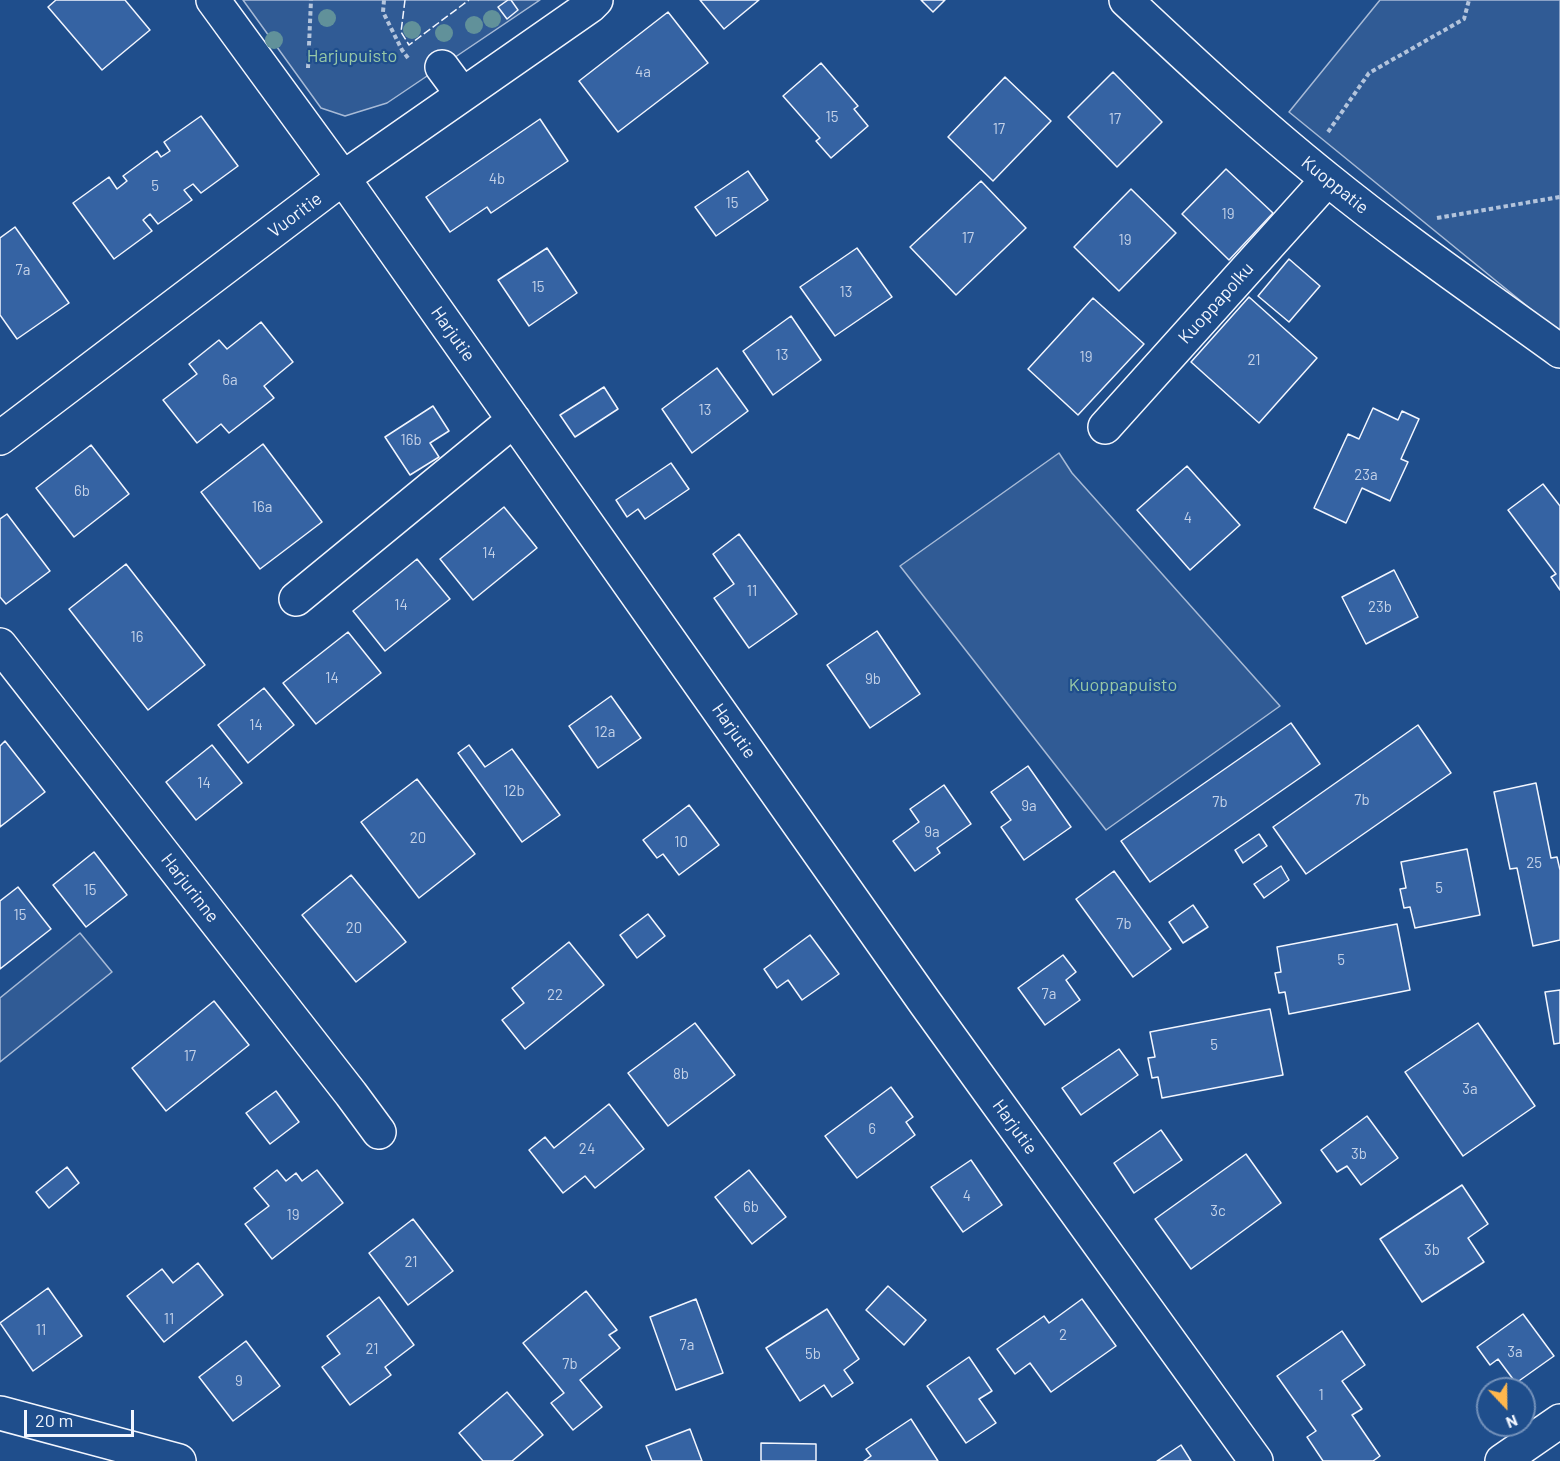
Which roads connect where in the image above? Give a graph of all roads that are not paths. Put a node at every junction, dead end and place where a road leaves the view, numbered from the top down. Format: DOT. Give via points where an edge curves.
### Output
graph roads {
  1 [pos="213,0"];
  2 [pos="596,0"];
  3 [pos="1126,0"];
  4 [pos="442,67"];
  5 [pos="462,94"];
  6 [pos="1317,171"];
  7 [pos="344,178"];
  8 [pos="1560,351"];
  9 [pos="514,420"];
  10 [pos="1105,427"];
  11 [pos="0,438"];
  12 [pos="296,599"];
  13 [pos="0,645"];
  14 [pos="380,1132"];
  15 [pos="0,1413"];
  16 [pos="1560,1421"];
  17 [pos="179,1461"];
  18 [pos="1256,1461"];
  19 [pos="1502,1461"];
  1 -- 7 [label="street, Harjutie"];
  2 -- 5 [label="street, Vuoritie"];
  3 -- 6 [label="street, Kuoppatie" via="1209,79"];
  4 -- 5 [label="street"];
  5 -- 7 [label="street, Vuoritie"];
  6 -- 8 [label="street, Kuoppatie"];
  6 -- 10 [label="street, Kuoppapolku"];
  7 -- 9 [label="street, Harjutie"];
  7 -- 11 [label="street, Vuoritie"];
  9 -- 12 [label="street"];
  9 -- 18 [label="street, Harjutie" via="926,1004"];
  13 -- 14 [label="street, Harjurinne"];
  15 -- 17 [label="street"];
  16 -- 19 [label="street"];
}
